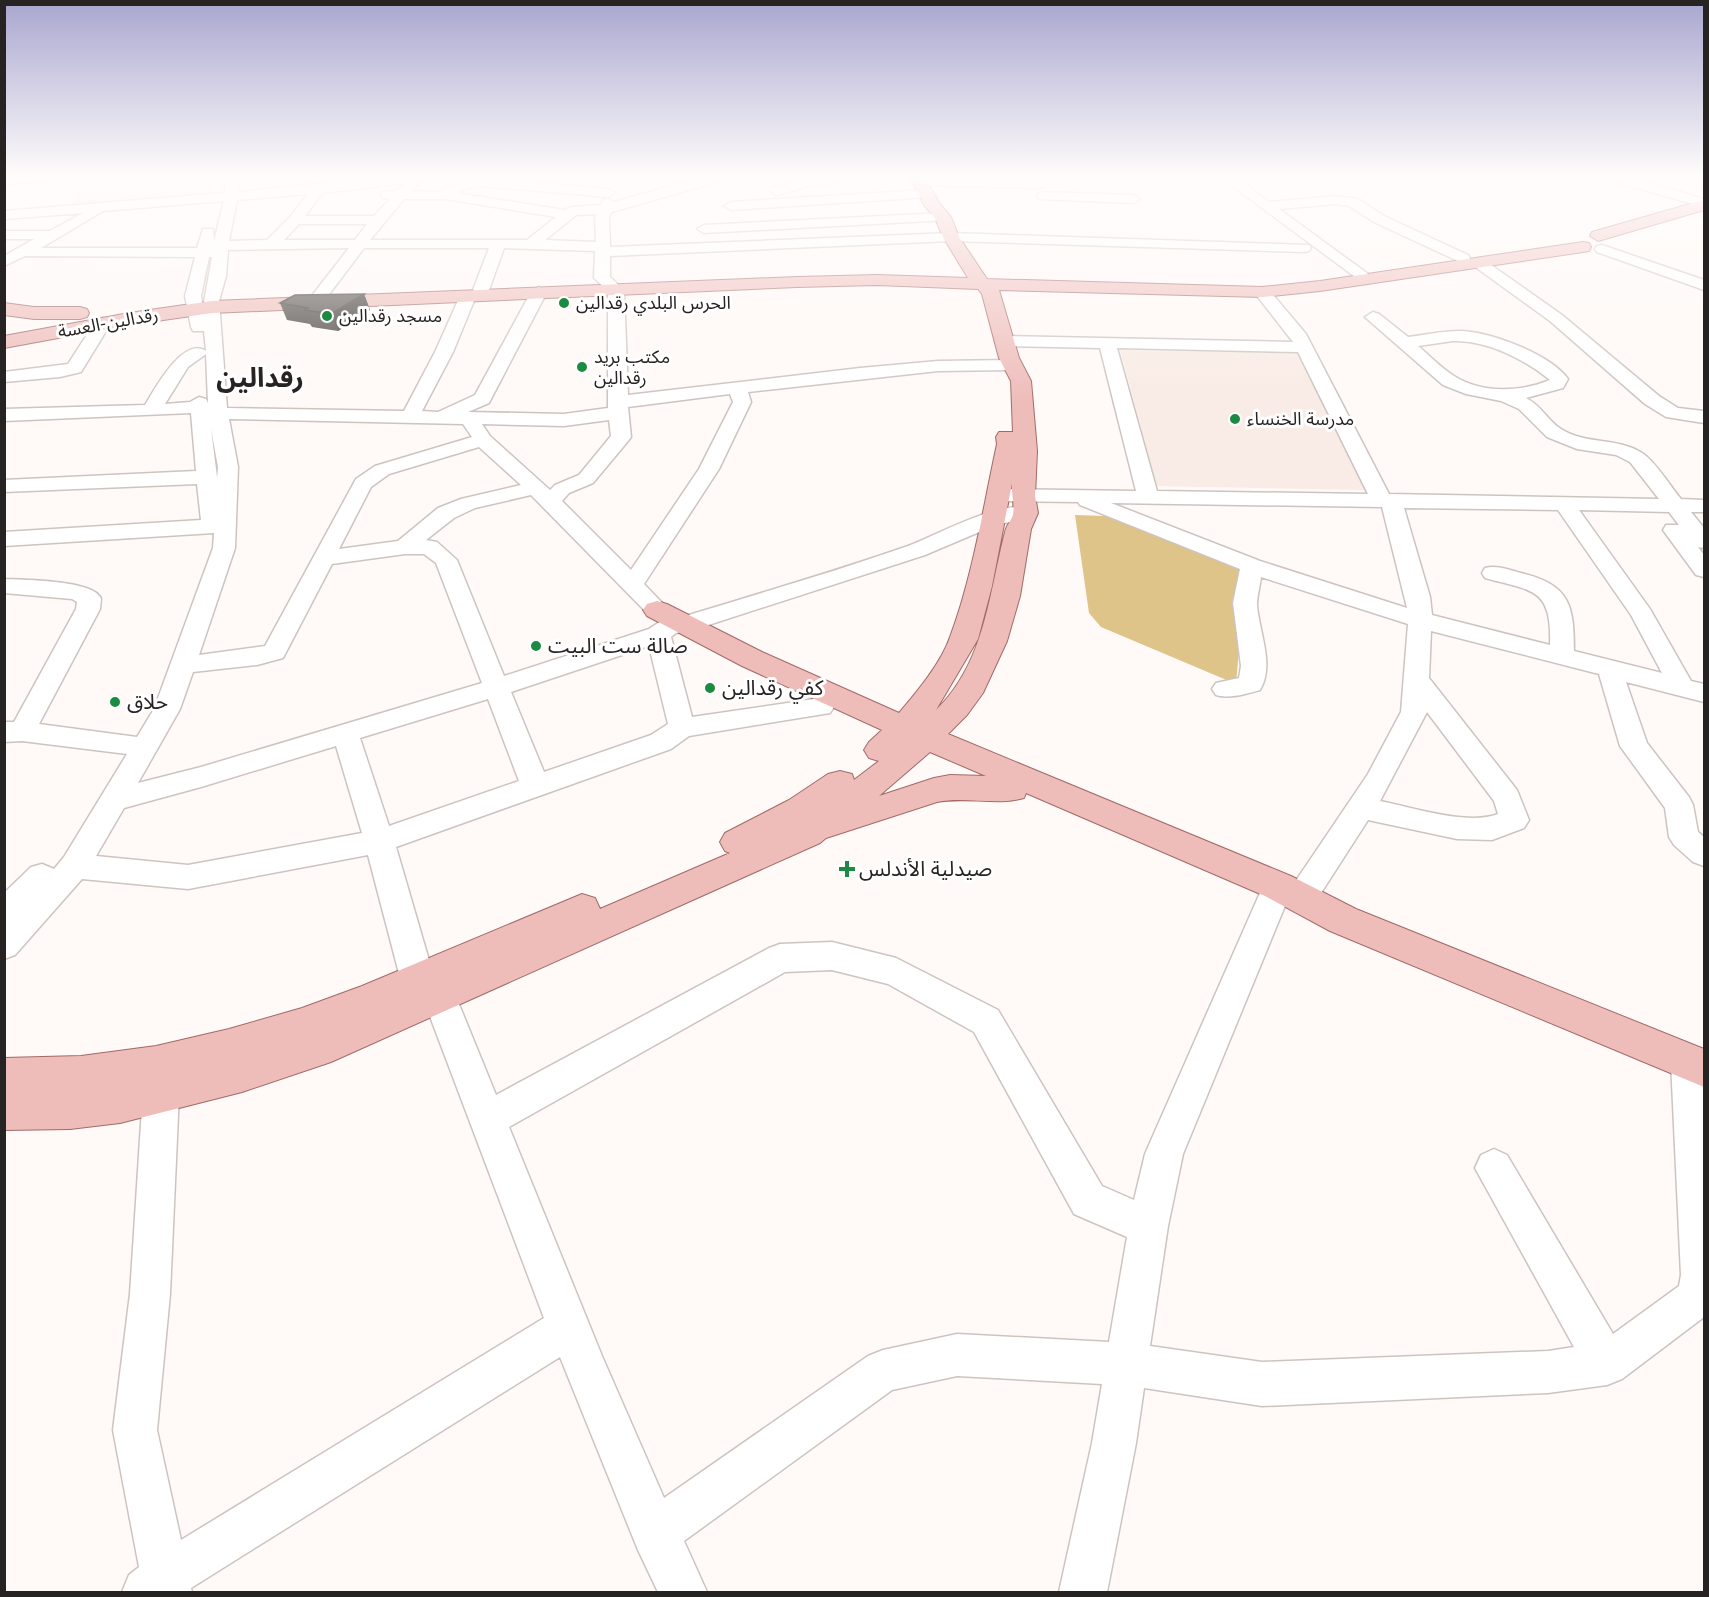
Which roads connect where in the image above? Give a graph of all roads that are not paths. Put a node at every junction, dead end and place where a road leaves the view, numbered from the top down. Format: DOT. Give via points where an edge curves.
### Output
graph roads {
  1 [pos="24,252"];
  2 [pos="66,252"];
  3 [pos="203,252"];
  4 [pos="221,252"];
  5 [pos="356,252"];
  6 [pos="494,252"];
  7 [pos="606,252"];
  8 [pos="961,252"];
  9 [pos="1310,252"];
  10 [pos="1321,252"];
  11 [pos="1449,252"];
  12 [pos="1535,252"];
  13 [pos="1616,252"];
  14 [pos="1619,252"];
  15 [pos="1471,261"];
  16 [pos="4,262"];
  17 [pos="1354,278"];
  18 [pos="1704,279"];
  19 [pos="980,281"];
  20 [pos="1704,285"];
  21 [pos="613,287"];
  22 [pos="539,292"];
  23 [pos="1262,292"];
  24 [pos="474,293"];
  25 [pos="317,300"];
  26 [pos="201,301"];
  27 [pos="4,309"];
  28 [pos="148,309"];
  29 [pos="1373,317"];
  30 [pos="103,323"];
  31 [pos="4,335"];
  32 [pos="4,342"];
  33 [pos="1107,343"];
  34 [pos="1404,343"];
  35 [pos="1304,347"];
  36 [pos="198,353"];
  37 [pos="1006,357"];
  38 [pos="4,377"];
  39 [pos="737,388"];
  40 [pos="1506,396"];
  41 [pos="482,399"];
  42 [pos="618,408"];
  43 [pos="151,410"];
  44 [pos="209,410"];
  45 [pos="4,415"];
  46 [pos="410,417"];
  47 [pos="440,417"];
  48 [pos="1704,417"];
  49 [pos="469,418"];
  50 [pos="483,440"];
  51 [pos="207,477"];
  52 [pos="4,486"];
  53 [pos="543,494"];
  54 [pos="1071,494"];
  55 [pos="1148,496"];
  56 [pos="1387,500"];
  57 [pos="1564,504"];
  58 [pos="1010,505"];
  59 [pos="1673,505"];
  60 [pos="1642,506"];
  61 [pos="1704,506"];
  62 [pos="219,526"];
  63 [pos="4,539"];
  64 [pos="1704,542"];
  65 [pos="405,547"];
  66 [pos="324,558"];
  67 [pos="1252,566"];
  68 [pos="1704,570"];
  69 [pos="1493,573"];
  70 [pos="632,585"];
  71 [pos="4,586"];
  72 [pos="1420,620"];
  73 [pos="667,624"];
  74 [pos="1562,657"];
  75 [pos="182,665"];
  76 [pos="1610,670"];
  77 [pos="1416,679"];
  78 [pos="497,687"];
  79 [pos="1225,688"];
  80 [pos="1694,691"];
  81 [pos="820,707"];
  82 [pos="682,728"];
  83 [pos="13,731"];
  84 [pos="345,732"];
  85 [pos="901,743"];
  86 [pos="125,759"];
  87 [pos="535,785"];
  88 [pos="1012,789"];
  89 [pos="114,800"];
  90 [pos="1361,808"];
  91 [pos="808,834"];
  92 [pos="379,841"];
  93 [pos="1704,854"];
  94 [pos="75,866"];
  95 [pos="1283,895"];
  96 [pos="4,914"];
  97 [pos="4,945"];
  98 [pos="429,989"];
  99 [pos="1697,1065"];
  100 [pos="4,1077"];
  101 [pos="166,1078"];
  102 [pos="4,1110"];
  103 [pos="488,1119"];
  104 [pos="1494,1168"];
  105 [pos="1148,1226"];
  106 [pos="1701,1301"];
  107 [pos="569,1327"];
  108 [pos="1126,1364"];
  109 [pos="1606,1364"];
  110 [pos="655,1533"];
  111 [pos="160,1587"];
  112 [pos="683,1593"];
  113 [pos="1083,1593"];
  1 -- 2 [label="street"];
  1 -- 16 [label="street"];
  3 -- 26 [label="street"];
  4 -- 26 [label="street" via="218,276"];
  5 -- 25 [label="street"];
  6 -- 24 [label="street"];
  7 -- 21 [label="street" via="602,278"];
  8 -- 19 [label="main road"];
  9 -- 17 [label="street"];
  10 -- 17 [label="street"];
  11 -- 15 [label="street"];
  12 -- 15 [label="main road"];
  13 -- 20 [label="street"];
  14 -- 18 [label="street"];
  15 -- 17 [label="main road"];
  15 -- 48 [label="street" via="1556,318 1652,400 1673,413"];
  17 -- 19 [label="main road" via="1235,286"];
  17 -- 23 [label="main road"];
  19 -- 21 [label="main road"];
  19 -- 23 [label="main road"];
  19 -- 37 [label="main road" via="991,291"];
  21 -- 22 [label="main road"];
  21 -- 24 [label="main road"];
  21 -- 42 [label="street"];
  22 -- 24 [label="main road"];
  22 -- 41 [label="street"];
  23 -- 35 [label="street" via="1298,334"];
  24 -- 25 [label="main road"];
  24 -- 46 [label="street"];
  25 -- 26 [label="main road"];
  26 -- 28 [label="main road, رقدالين-العسة"];
  26 -- 30 [label="main road, رقدالين-العسة"];
  26 -- 36 [label="street"];
  26 -- 44 [label="street"];
  27 -- 28 [label="main road" via="51,314"];
  28 -- 31 [label="main road, رقدالين-العسة"];
  29 -- 34 [label="street"];
  30 -- 32 [label="main road, رقدالين-العسة"];
  30 -- 38 [label="street" via="75,368"];
  33 -- 35 [label="street"];
  33 -- 37 [label="street"];
  33 -- 55 [label="street"];
  34 -- 40 [label="street" via="1449,381"];
  34 -- 40 [label="street" via="1462,335 1499,345 1559,378 1557,384 1537,391"];
  35 -- 56 [label="street"];
  36 -- 43 [label="street" via="182,363"];
  36 -- 44 [label="street"];
  37 -- 39 [label="street"];
  37 -- 58 [label="main road" via="1021,381 1026,451"];
  39 -- 42 [label="street"];
  39 -- 70 [label="street" via="742,402 709,469"];
  40 -- 59 [label="street" via="1526,405 1554,433 1584,446 1622,450 1637,458"];
  41 -- 47 [label="street"];
  41 -- 49 [label="street"];
  42 -- 49 [label="street" via="564,420"];
  42 -- 53 [label="street" via="621,437 586,479"];
  43 -- 44 [label="street"];
  43 -- 45 [label="street"];
  44 -- 46 [label="street"];
  44 -- 51 [label="street"];
  44 -- 62 [label="street" via="228,467"];
  46 -- 47 [label="street"];
  47 -- 49 [label="street"];
  49 -- 50 [label="street"];
  50 -- 53 [label="street"];
  50 -- 66 [label="street" via="371,476 363,483"];
  51 -- 52 [label="street"];
  51 -- 62 [label="street"];
  53 -- 65 [label="street" via="468,503 446,513"];
  53 -- 70 [label="street"];
  54 -- 55 [label="street"];
  54 -- 58 [label="street"];
  54 -- 67 [label="street"];
  55 -- 56 [label="street"];
  56 -- 57 [label="street"];
  56 -- 72 [label="street" via="1418,597"];
  57 -- 60 [label="street"];
  57 -- 80 [label="street"];
  58 -- 73 [label="street" via="917,550"];
  58 -- 85 [label="main road" via="1018,529 993,641 972,686 956,708"];
  59 -- 60 [label="street"];
  59 -- 61 [label="street"];
  59 -- 64 [label="street"];
  60 -- 68 [label="street" via="1673,528"];
  62 -- 63 [label="street"];
  62 -- 75 [label="street" via="224,548"];
  62 -- 86 [label="street"];
  65 -- 66 [label="street"];
  65 -- 78 [label="street" via="429,547 446,560"];
  66 -- 75 [label="street" via="274,652"];
  67 -- 72 [label="street"];
  67 -- 79 [label="street" via="1245,603 1254,666 1251,684"];
  69 -- 74 [label="street" via="1545,588 1553,595 1561,610"];
  70 -- 73 [label="street"];
  71 -- 83 [label="street" via="77,591 88,599 88,609"];
  72 -- 74 [label="street"];
  72 -- 77 [label="street"];
  73 -- 78 [label="street"];
  73 -- 81 [label="main road" via="770,686"];
  73 -- 82 [label="street"];
  73 -- 85 [label="main road"];
  74 -- 76 [label="street"];
  75 -- 86 [label="street" via="167,709"];
  76 -- 80 [label="street"];
  76 -- 93 [label="street" via="1634,746 1679,805 1684,837"];
  77 -- 90 [label="street" via="1414,712"];
  77 -- 90 [label="street" via="1507,798 1514,820 1492,829 1457,828"];
  78 -- 84 [label="street"];
  78 -- 87 [label="street"];
  81 -- 82 [label="street"];
  81 -- 85 [label="main road"];
  82 -- 87 [label="street" via="661,742"];
  83 -- 86 [label="street"];
  84 -- 89 [label="street"];
  84 -- 92 [label="street"];
  85 -- 88 [label="main road"];
  85 -- 91 [label="main road"];
  85 -- 95 [label="main road"];
  85 -- 98 [label="main road" via="758,833"];
  86 -- 89 [label="street"];
  86 -- 96 [label="street" via="57,861"];
  87 -- 92 [label="street"];
  88 -- 91 [label="main road" via="934,790"];
  88 -- 95 [label="main road"];
  89 -- 94 [label="street"];
  90 -- 95 [label="street"];
  91 -- 98 [label="main road"];
  92 -- 94 [label="street" via="188,877"];
  92 -- 98 [label="street"];
  94 -- 97 [label="street"];
  95 -- 99 [label="main road"];
  95 -- 105 [label="street" via="1164,1154"];
  98 -- 101 [label="main road" via="331,1044 242,1073"];
  98 -- 103 [label="street"];
  99 -- 106 [label="street"];
  100 -- 101 [label="main road" via="91,1073"];
  101 -- 102 [label="main road" via="86,1107"];
  101 -- 111 [label="street" via="150,1294 135,1430"];
  103 -- 105 [label="street" via="780,958 832,956 896,972 986,1021 1088,1200"];
  103 -- 107 [label="street"];
  104 -- 109 [label="street"];
  105 -- 108 [label="street"];
  106 -- 109 [label="street"];
  107 -- 110 [label="street"];
  107 -- 111 [label="street"];
  108 -- 109 [label="street" via="1262,1384 1548,1372"];
  108 -- 110 [label="street" via="957,1355 883,1371"];
  108 -- 113 [label="street"];
  110 -- 112 [label="street"];
}
